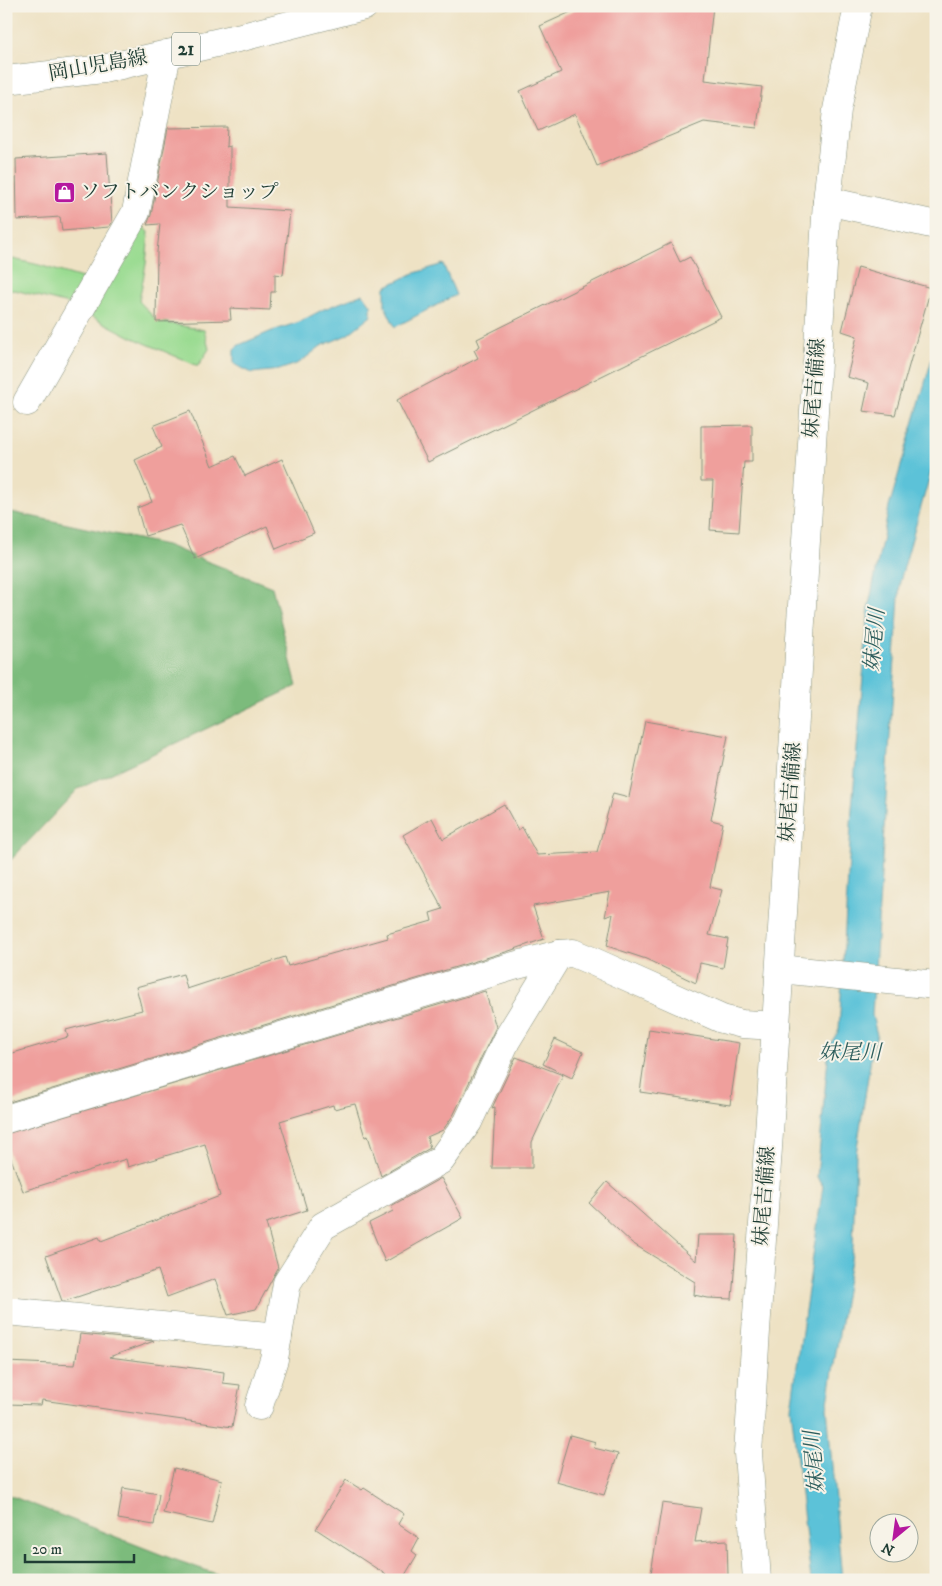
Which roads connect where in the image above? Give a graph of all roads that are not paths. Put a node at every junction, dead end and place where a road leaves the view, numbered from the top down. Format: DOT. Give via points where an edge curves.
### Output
graph roads {
  1 [pos="858,6"];
  2 [pos="349,8"];
  3 [pos="168,54"];
  4 [pos="6,80"];
  5 [pos="827,201"];
  6 [pos="936,225"];
  7 [pos="28,402"];
  8 [pos="559,954"];
  9 [pos="780,969"];
  10 [pos="926,984"];
  11 [pos="776,1026"];
  12 [pos="6,1119"];
  13 [pos="6,1311"];
  14 [pos="278,1337"];
  15 [pos="259,1406"];
  16 [pos="757,1580"];
  1 -- 5 [label="street, 妹尾吉備線" via="837,110"];
  2 -- 3 [label="street, 岡山児島線 / 21"];
  3 -- 4 [label="street, 岡山児島線 / 21" via="103,69"];
  3 -- 7 [label="street" via="136,212"];
  5 -- 6 [label="street"];
  5 -- 9 [label="street, 妹尾吉備線"];
  8 -- 11 [label="street" via="573,953 722,1019"];
  8 -- 12 [label="street"];
  8 -- 14 [label="street" via="506,1041 468,1122 441,1160 323,1226 287,1283"];
  9 -- 10 [label="street"];
  9 -- 11 [label="street, 妹尾吉備線"];
  11 -- 16 [label="street, 妹尾吉備線" via="748,1453"];
  13 -- 14 [label="street"];
  14 -- 15 [label="street"];
}
